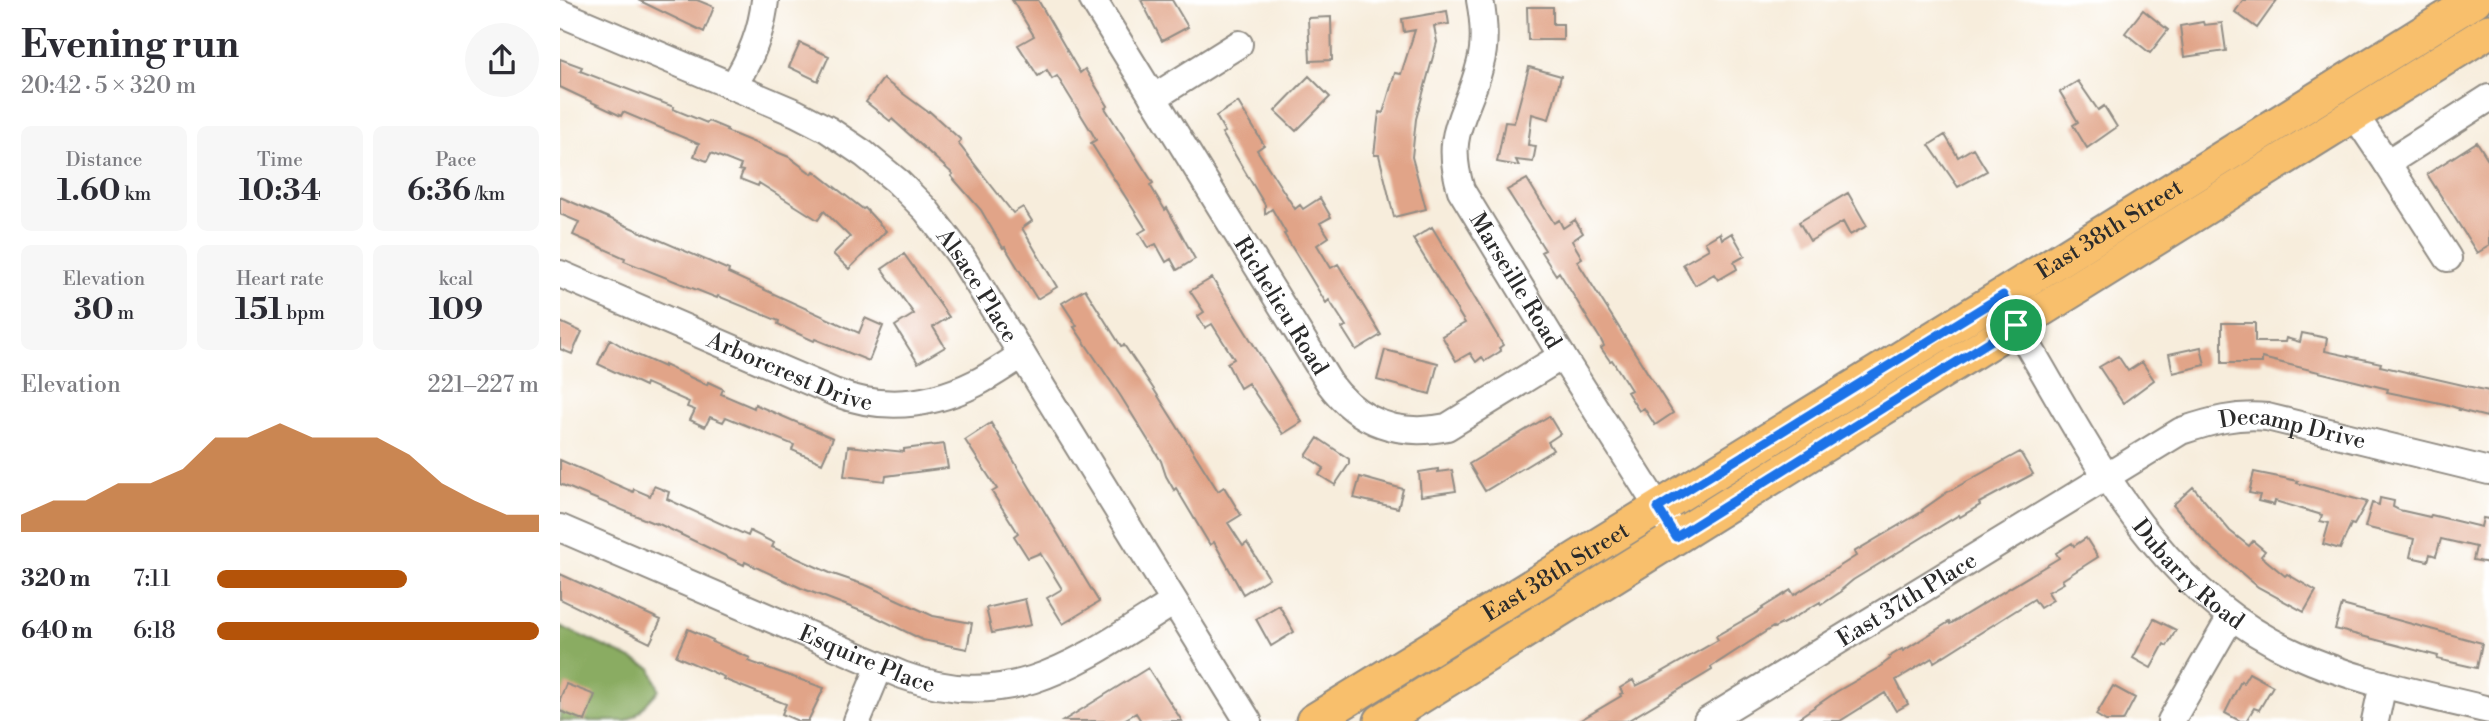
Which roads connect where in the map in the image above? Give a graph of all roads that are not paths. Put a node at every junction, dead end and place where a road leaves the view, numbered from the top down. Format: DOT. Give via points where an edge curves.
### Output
graph roads {
  1 [pos="765,0"];
  2 [pos="1093,0"];
  3 [pos="1480,0"];
  4 [pos="2475,0"];
  5 [pos="560,13"];
  6 [pos="2489,31"];
  7 [pos="1239,44"];
  8 [pos="733,86"];
  9 [pos="1153,98"];
  10 [pos="2489,98"];
  11 [pos="2354,114"];
  12 [pos="2387,163"];
  13 [pos="2448,258"];
  14 [pos="560,274"];
  15 [pos="2003,295"];
  16 [pos="2016,325"];
  17 [pos="1022,355"];
  18 [pos="1562,356"];
  19 [pos="2489,471"];
  20 [pos="2107,476"];
  21 [pos="1658,508"];
  22 [pos="560,528"];
  23 [pos="1676,537"];
  24 [pos="1174,602"];
  25 [pos="2231,617"];
  26 [pos="880,666"];
  27 [pos="2383,684"];
  28 [pos="2489,710"];
  29 [pos="857,721"];
  30 [pos="1248,721"];
  31 [pos="1313,721"];
  32 [pos="1381,721"];
  33 [pos="1707,721"];
  34 [pos="2171,721"];
  35 [pos="2375,721"];
  1 -- 8 [label="street" via="753,48"];
  2 -- 9 [label="street, Richelieu Road"];
  3 -- 18 [label="street, Marseille Road" via="1483,47 1457,130 1457,174 1469,207"];
  4 -- 15 [label="main road, East 38th Street"];
  5 -- 8 [label="street, Alsace Place"];
  6 -- 11 [label="main road, East 38th Street"];
  7 -- 9 [label="street"];
  8 -- 17 [label="street, Alsace Place" via="827,129 897,181 953,243"];
  9 -- 18 [label="street, Richelieu Road" via="1330,384 1366,417 1413,431 1447,427"];
  10 -- 12 [label="street"];
  11 -- 12 [label="street"];
  11 -- 16 [label="main road, East 38th Street"];
  12 -- 13 [label="street"];
  14 -- 17 [label="street, Arborcrest Drive" via="834,392 868,402 920,403 953,394"];
  15 -- 16 [label="street, Dubarry Road"];
  15 -- 21 [label="main road, East 38th Street"];
  16 -- 20 [label="street, Dubarry Road"];
  16 -- 23 [label="main road, East 38th Street"];
  17 -- 24 [label="street, Alsace Place"];
  18 -- 21 [label="street, Marseille Road"];
  19 -- 20 [label="street, Decamp Drive" via="2267,417 2240,416 2182,431"];
  20 -- 25 [label="street, Dubarry Road" via="2168,561"];
  20 -- 33 [label="street, East 37th Place"];
  21 -- 23 [label="street, Marseille Road"];
  21 -- 31 [label="main road, East 38th Street"];
  22 -- 26 [label="street, Esquire Place"];
  23 -- 32 [label="main road, East 38th Street"];
  24 -- 26 [label="street, Esquire Place" via="1073,665 1023,683 989,689 953,688"];
  24 -- 30 [label="street, Alsace Place"];
  25 -- 27 [label="street, Dubarry Road" via="2298,655"];
  25 -- 34 [label="street"];
  26 -- 29 [label="street"];
  27 -- 28 [label="street, Dubarry Road"];
  27 -- 35 [label="street"];
}
